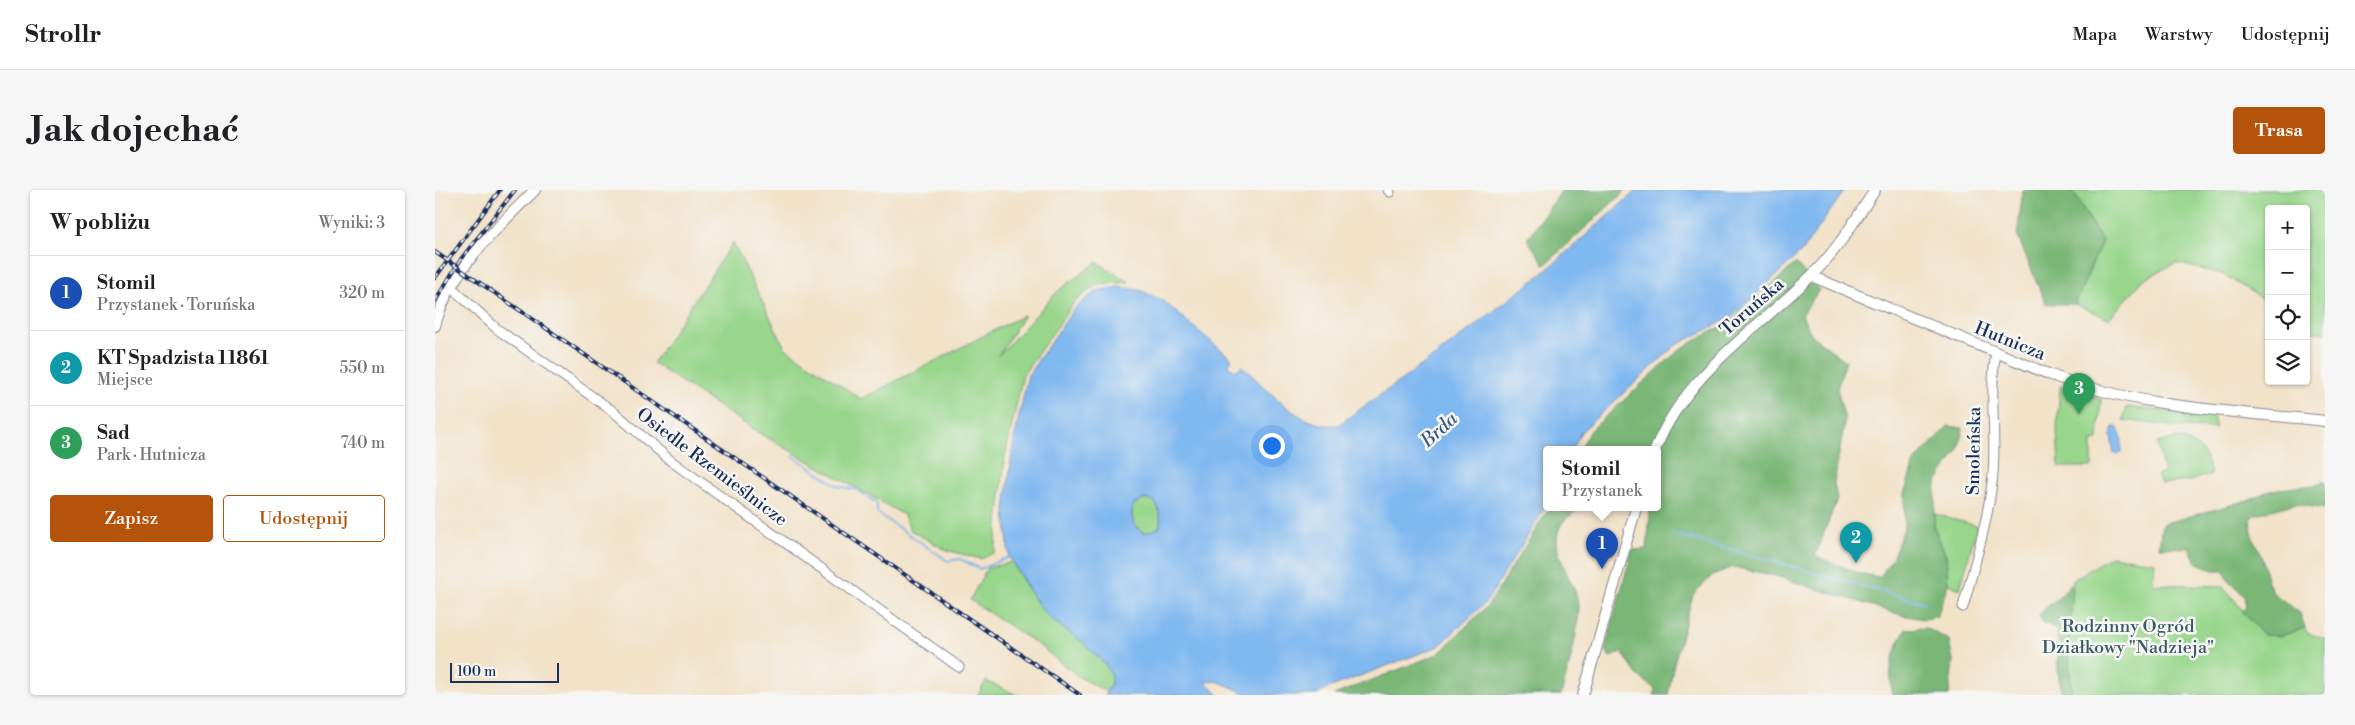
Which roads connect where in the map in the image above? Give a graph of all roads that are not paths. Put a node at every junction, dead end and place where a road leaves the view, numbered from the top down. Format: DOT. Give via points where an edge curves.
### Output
graph roads {
  1 [pos="535,190"];
  2 [pos="1875,190"];
  3 [pos="1811,276"];
  4 [pos="451,288"];
  5 [pos="435,326"];
  6 [pos="1996,352"];
  7 [pos="2325,421"];
  8 [pos="1657,446"];
  9 [pos="1635,511"];
  10 [pos="1963,607"];
  11 [pos="959,667"];
  12 [pos="1583,695"];
  1 -- 4 [label="street" via="467,262"];
  2 -- 3 [label="street, Toruńska" via="1839,244"];
  3 -- 6 [label="street, Hutnicza"];
  3 -- 8 [label="street, Toruńska" via="1703,375 1677,409"];
  4 -- 5 [label="street"];
  4 -- 11 [label="street, Osiedle Rzemieślnicze" via="497,329 614,412 671,461"];
  6 -- 7 [label="street, Hutnicza" via="2065,380 2119,396 2163,404"];
  6 -- 10 [label="street, Smoleńska" via="1991,391 1993,482"];
  9 -- 12 [label="street"];
}
